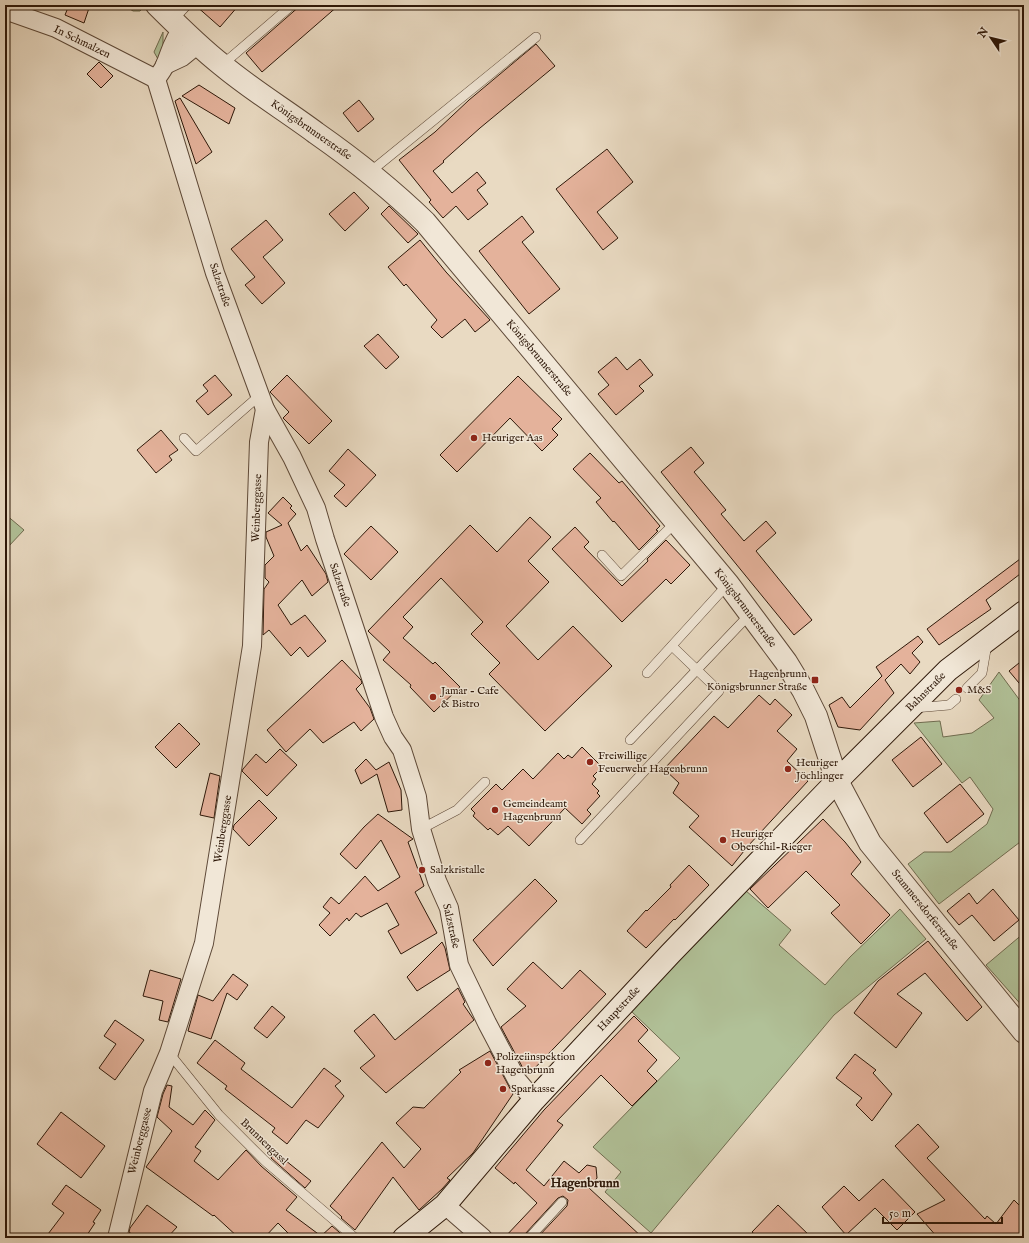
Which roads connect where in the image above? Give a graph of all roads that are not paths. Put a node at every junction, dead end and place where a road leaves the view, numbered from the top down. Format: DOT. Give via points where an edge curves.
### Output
graph roads {
  1 [pos="157,5"];
  2 [pos="292,5"];
  3 [pos="5,10"];
  4 [pos="181,18"];
  5 [pos="536,37"];
  6 [pos="198,44"];
  7 [pos="222,65"];
  8 [pos="160,72"];
  9 [pos="370,172"];
  10 [pos="262,402"];
  11 [pos="184,438"];
  12 [pos="676,522"];
  13 [pos="602,555"];
  14 [pos="728,584"];
  15 [pos="1024,612"];
  16 [pos="750,614"];
  17 [pos="988,640"];
  18 [pos="672,646"];
  19 [pos="697,669"];
  20 [pos="647,673"];
  21 [pos="967,688"];
  22 [pos="956,699"];
  23 [pos="909,709"];
  24 [pos="630,740"];
  25 [pos="837,781"];
  26 [pos="485,782"];
  27 [pos="421,829"];
  28 [pos="580,840"];
  29 [pos="1024,1032"];
  30 [pos="169,1053"];
  31 [pos="534,1100"];
  32 [pos="562,1202"];
  33 [pos="445,1205"];
  34 [pos="117,1238"];
  35 [pos="355,1238"];
  36 [pos="404,1238"];
  37 [pos="484,1238"];
  38 [pos="529,1238"];
  1 -- 4 [label="street, Königsbrunnerstraße"];
  2 -- 7 [label="lane"];
  3 -- 8 [label="street, In Schmalzen" via="56,28"];
  4 -- 6 [label="street, Königsbrunnerstraße"];
  4 -- 8 [label="street"];
  5 -- 9 [label="lane"];
  6 -- 7 [label="street, Königsbrunnerstraße"];
  6 -- 8 [label="street"];
  7 -- 9 [label="street, Königsbrunnerstraße"];
  8 -- 10 [label="street, Salzstraße" via="215,273"];
  9 -- 12 [label="street, Königsbrunnerstraße" via="425,222"];
  10 -- 11 [label="lane" via="196,451"];
  10 -- 27 [label="street, Salzstraße" via="316,508 384,717 402,750 417,797"];
  10 -- 30 [label="street, Weinberggasse" via="252,646 204,943"];
  12 -- 13 [label="lane" via="621,576"];
  12 -- 14 [label="street, Königsbrunnerstraße"];
  14 -- 16 [label="street, Königsbrunnerstraße"];
  14 -- 18 [label="lane"];
  15 -- 17 [label="street, Bahnstraße"];
  16 -- 19 [label="lane"];
  16 -- 25 [label="street, Königsbrunnerstraße" via="786,662 803,690 816,716"];
  17 -- 21 [label="lane" via="982,673"];
  17 -- 23 [label="street, Bahnstraße" via="948,670"];
  18 -- 19 [label="lane"];
  18 -- 20 [label="lane"];
  19 -- 24 [label="lane"];
  19 -- 28 [label="lane" via="719,691"];
  22 -- 23 [label="lane" via="949,705"];
  23 -- 25 [label="street, Bahnstraße"];
  25 -- 29 [label="street, Stammersdorferstraße" via="870,843"];
  25 -- 31 [label="street, Hauptstraße"];
  26 -- 27 [label="lane" via="457,810"];
  27 -- 31 [label="street, Salzstraße" via="437,881 449,908 459,966 517,1080"];
  30 -- 34 [label="street, Weinberggasse" via="153,1091"];
  30 -- 35 [label="lane, Brunnengassl" via="218,1115 265,1161"];
  31 -- 33 [label="street, Hauptstraße"];
  32 -- 38 [label="lane"];
  33 -- 36 [label="street, Hauptstraße"];
  33 -- 37 [label="street"];
}
